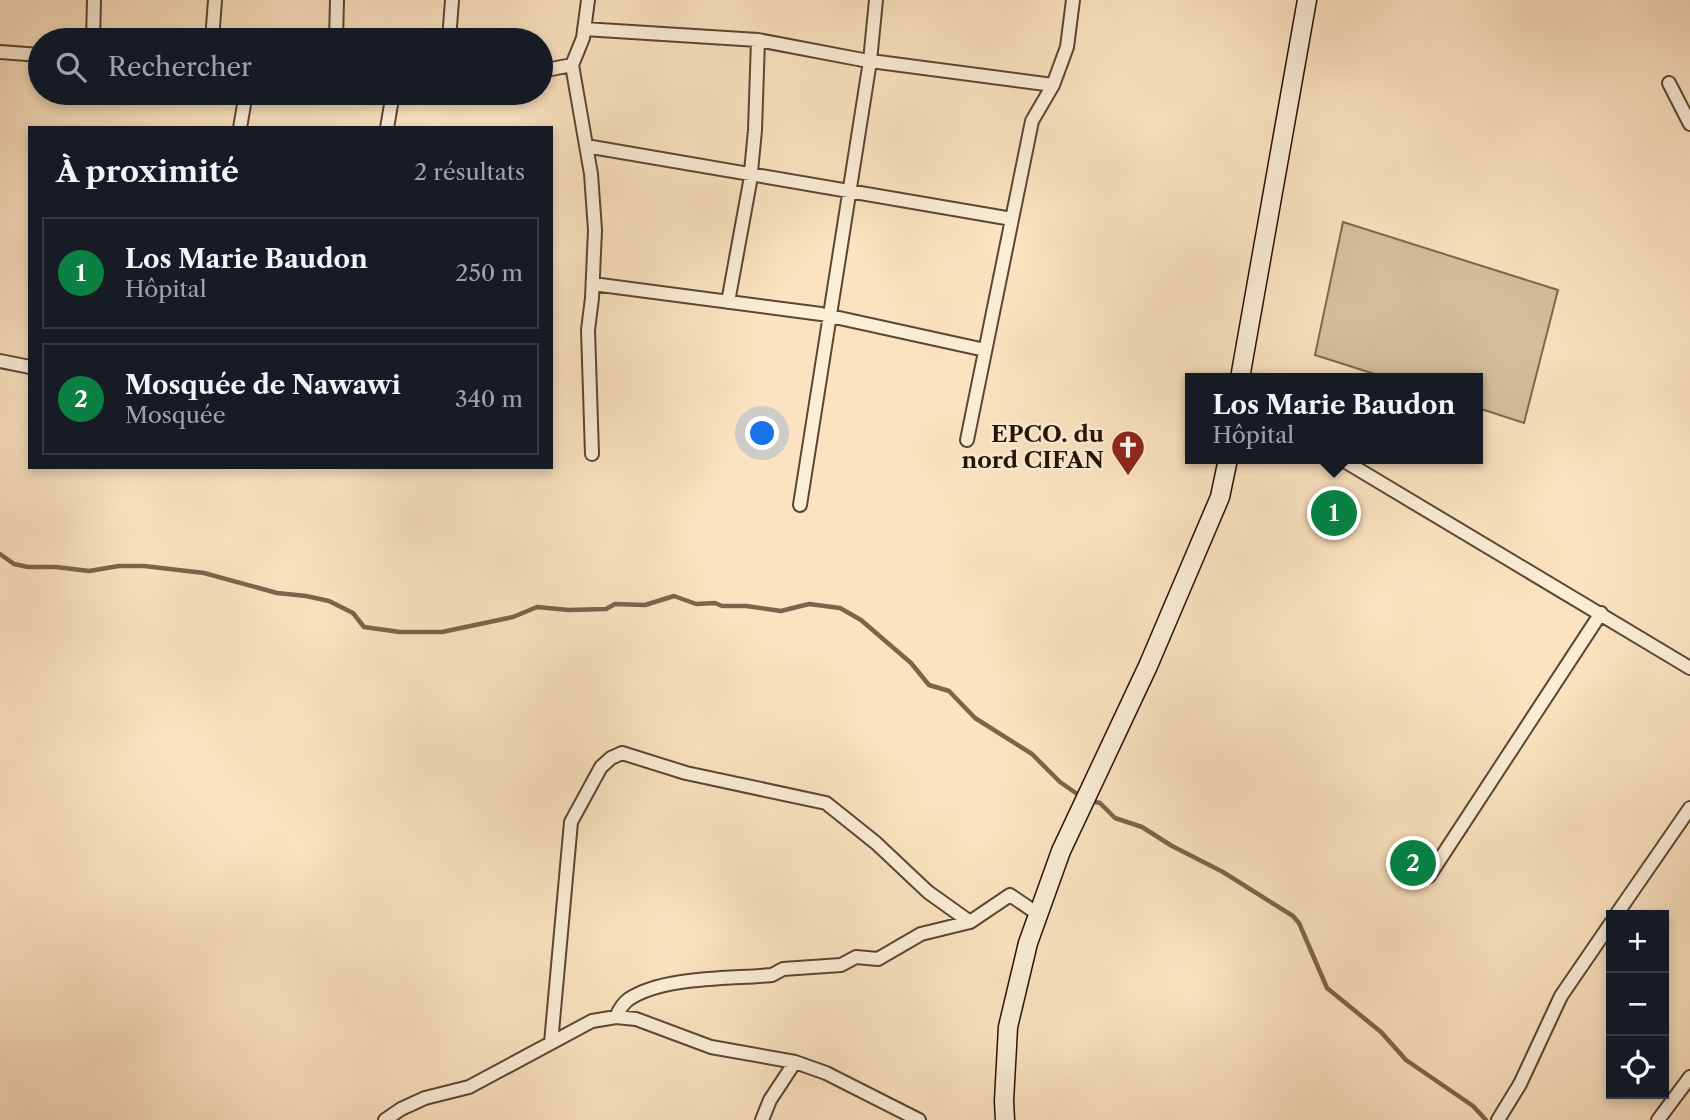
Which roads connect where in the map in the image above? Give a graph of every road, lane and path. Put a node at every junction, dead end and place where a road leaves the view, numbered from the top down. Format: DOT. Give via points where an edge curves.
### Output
graph roads {
  1 [pos="94,0"];
  2 [pos="215,0"];
  3 [pos="337,0"];
  4 [pos="452,0"];
  5 [pos="588,0"];
  6 [pos="876,0"];
  7 [pos="1073,0"];
  8 [pos="1307,0"];
  9 [pos="93,28"];
  10 [pos="213,28"];
  11 [pos="337,28"];
  12 [pos="450,28"];
  13 [pos="584,29"];
  14 [pos="758,40"];
  15 [pos="0,52"];
  16 [pos="28,54"];
  17 [pos="870,61"];
  18 [pos="572,65"];
  19 [pos="553,69"];
  20 [pos="1669,83"];
  21 [pos="1053,85"];
  22 [pos="245,105"];
  23 [pos="391,105"];
  24 [pos="1690,124"];
  25 [pos="240,126"];
  26 [pos="387,126"];
  27 [pos="586,146"];
  28 [pos="750,174"];
  29 [pos="849,191"];
  30 [pos="1012,219"];
  31 [pos="593,284"];
  32 [pos="728,302"];
  33 [pos="830,316"];
  34 [pos="985,350"];
  35 [pos="0,361"];
  36 [pos="28,367"];
  37 [pos="1241,373"];
  38 [pos="967,440"];
  39 [pos="592,454"];
  40 [pos="1227,464"];
  41 [pos="1349,464"];
  42 [pos="800,505"];
  43 [pos="1601,613"];
  44 [pos="1690,667"];
  45 [pos="1690,808"];
  46 [pos="1429,876"];
  47 [pos="1619,910"];
  48 [pos="1038,914"];
  49 [pos="971,922"];
  50 [pos="1606,930"];
  51 [pos="616,1017"];
  52 [pos="551,1043"];
  53 [pos="795,1062"];
  54 [pos="1690,1077"];
  55 [pos="385,1120"];
  56 [pos="762,1120"];
  57 [pos="919,1120"];
  58 [pos="1005,1120"];
  59 [pos="1498,1120"];
  60 [pos="1658,1120"];
  1 -- 9 [label="street"];
  2 -- 10 [label="street"];
  3 -- 11 [label="street"];
  4 -- 12 [label="street"];
  5 -- 13 [label="street"];
  6 -- 17 [label="street"];
  7 -- 21 [label="street" via="1067,47"];
  8 -- 37 [label="street"];
  13 -- 14 [label="street"];
  13 -- 18 [label="street"];
  14 -- 17 [label="street"];
  14 -- 28 [label="street"];
  15 -- 16 [label="street"];
  17 -- 21 [label="street"];
  17 -- 29 [label="street"];
  18 -- 19 [label="street"];
  18 -- 27 [label="street"];
  20 -- 24 [label="street"];
  21 -- 30 [label="street" via="1032,121"];
  22 -- 25 [label="street"];
  23 -- 26 [label="street"];
  27 -- 28 [label="street"];
  27 -- 31 [label="street" via="595,230"];
  28 -- 29 [label="street"];
  28 -- 32 [label="street"];
  29 -- 30 [label="street"];
  29 -- 33 [label="street"];
  30 -- 34 [label="street"];
  31 -- 32 [label="street"];
  31 -- 39 [label="street" via="588,330"];
  32 -- 33 [label="street"];
  33 -- 34 [label="street"];
  33 -- 42 [label="street"];
  34 -- 38 [label="street"];
  35 -- 36 [label="street"];
  40 -- 48 [label="street" via="1220,497 1148,666 1061,851"];
  41 -- 43 [label="street"];
  43 -- 44 [label="street"];
  43 -- 46 [label="street"];
  45 -- 47 [label="street"];
  48 -- 49 [label="street" via="1010,895"];
  48 -- 58 [label="street" via="1008,1027"];
  49 -- 51 [label="street" via="921,934 878,959 856,957 841,965 657,987 629,999"];
  49 -- 52 [label="street" via="928,892 826,803 687,773 622,753 601,767 571,822"];
  50 -- 59 [label="street" via="1561,996"];
  51 -- 52 [label="street" via="592,1021"];
  51 -- 53 [label="street" via="636,1019 711,1047"];
  52 -- 55 [label="street" via="470,1087 425,1098"];
  53 -- 56 [label="street"];
  53 -- 57 [label="street"];
  54 -- 60 [label="street"];
}
